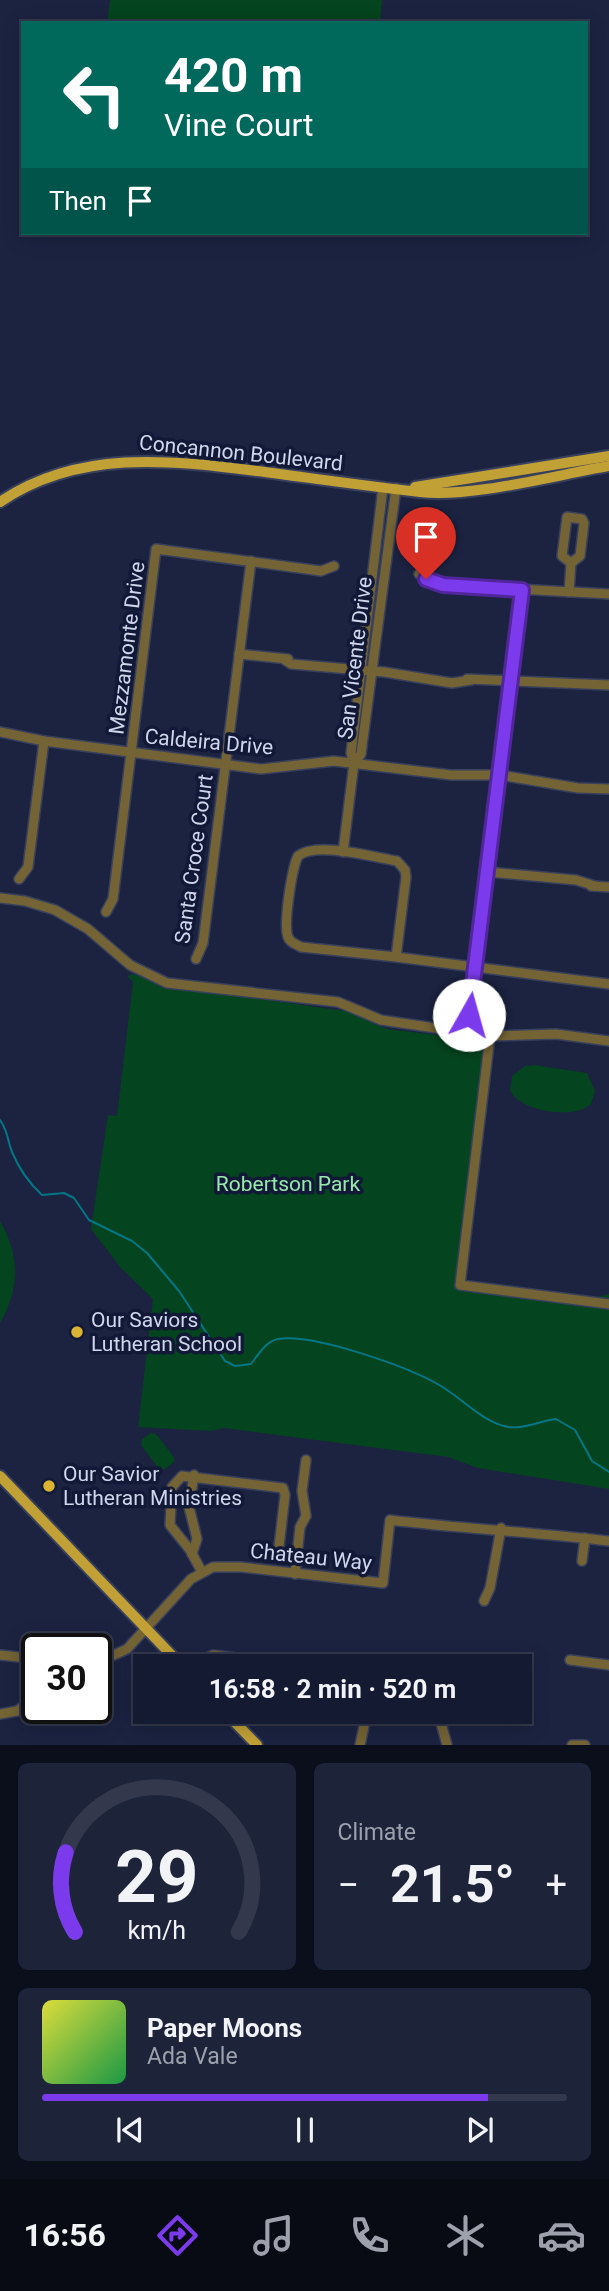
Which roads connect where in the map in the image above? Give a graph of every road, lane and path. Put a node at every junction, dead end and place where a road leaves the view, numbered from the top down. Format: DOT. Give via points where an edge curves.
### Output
graph roads {
  1 [pos="609,456"];
  2 [pos="609,466"];
  3 [pos="383,487"];
  4 [pos="399,488"];
  5 [pos="0,502"];
  6 [pos="251,561"];
  7 [pos="571,563"];
  8 [pos="334,566"];
  9 [pos="419,574"];
  10 [pos="522,590"];
  11 [pos="569,592"];
  12 [pos="609,594"];
  13 [pos="239,654"];
  14 [pos="360,669"];
  15 [pos="371,671"];
  16 [pos="510,683"];
  17 [pos="606,688"];
  18 [pos="0,732"];
  19 [pos="44,741"];
  20 [pos="132,752"];
  21 [pos="355,763"];
  22 [pos="225,765"];
  23 [pos="500,775"];
  24 [pos="609,789"];
  25 [pos="343,852"];
  26 [pos="488,872"];
  27 [pos="19,879"];
  28 [pos="609,887"];
  29 [pos="0,898"];
  30 [pos="106,912"];
  31 [pos="396,957"];
  32 [pos="196,959"];
  33 [pos="475,967"];
  34 [pos="609,984"];
  35 [pos="469,1015"];
  36 [pos="490,1036"];
  37 [pos="609,1041"];
  38 [pos="609,1304"];
  39 [pos="306,1460"];
  40 [pos="194,1475"];
  41 [pos="0,1476"];
  42 [pos="285,1491"];
  43 [pos="302,1491"];
  44 [pos="500,1528"];
  45 [pos="280,1537"];
  46 [pos="585,1538"];
  47 [pos="299,1539"];
  48 [pos="609,1541"];
  49 [pos="192,1555"];
  50 [pos="278,1555"];
  51 [pos="582,1561"];
  52 [pos="202,1573"];
  53 [pos="295,1574"];
  54 [pos="484,1601"];
  55 [pos="147,1630"];
  56 [pos="170,1654"];
  57 [pos="0,1655"];
  58 [pos="112,1655"];
  59 [pos="21,1657"];
  60 [pos="570,1660"];
  61 [pos="609,1665"];
  62 [pos="21,1708"];
  63 [pos="0,1714"];
  64 [pos="237,1724"];
  65 [pos="364,1724"];
  66 [pos="441,1724"];
  67 [pos="257,1745"];
  68 [pos="360,1745"];
  69 [pos="447,1745"];
  70 [pos="572,1745"];
  71 [pos="585,1745"];
  1 -- 4 [label="main road, Concannon Boulevard"];
  2 -- 4 [label="main road, Concannon Boulevard" via="456,492"];
  3 -- 4 [label="main road, Concannon Boulevard"];
  3 -- 5 [label="main road, Concannon Boulevard" via="176,461 121,461 66,472"];
  3 -- 14 [label="street, San Vicente Drive"];
  4 -- 15 [label="street, San Vicente Drive"];
  6 -- 8 [label="street" via="321,571"];
  6 -- 13 [label="street, Santa Croce Court"];
  6 -- 20 [label="street, Mezzamonte Drive" via="156,549"];
  7 -- 7 [label="street" via="580,556 584,523 567,517 561,550"];
  7 -- 11 [label="street"];
  9 -- 10 [label="street" via="443,585"];
  10 -- 11 [label="street"];
  10 -- 16 [label="street"];
  11 -- 12 [label="street"];
  13 -- 14 [label="street" via="291,664"];
  13 -- 22 [label="street, Santa Croce Court"];
  14 -- 15 [label="street"];
  14 -- 21 [label="street, San Vicente Drive" via="351,753"];
  15 -- 16 [label="street"];
  15 -- 21 [label="street, San Vicente Drive" via="361,754"];
  16 -- 17 [label="street"];
  16 -- 23 [label="street"];
  18 -- 19 [label="street, Caldeira Drive"];
  19 -- 20 [label="street, Caldeira Drive"];
  19 -- 27 [label="street" via="28,867"];
  20 -- 22 [label="street, Caldeira Drive"];
  20 -- 30 [label="street, Mezzamonte Drive" via="113,899"];
  21 -- 22 [label="street, Caldeira Drive" via="311,761 261,769"];
  21 -- 23 [label="street, Caldeira Drive" via="451,775"];
  21 -- 25 [label="street"];
  22 -- 32 [label="street, Santa Croce Court" via="203,943"];
  23 -- 24 [label="street, Caldeira Drive"];
  23 -- 26 [label="street"];
  25 -- 31 [label="street" via="397,861 405,870"];
  25 -- 31 [label="street" via="314,849 298,856 288,911 289,939 301,947"];
  26 -- 28 [label="street"];
  26 -- 33 [label="street"];
  29 -- 36 [label="street" via="55,910 88,929 130,965 167,983 338,1002 382,1020"];
  31 -- 33 [label="street"];
  33 -- 34 [label="street"];
  33 -- 35 [label="street"];
  36 -- 37 [label="street" via="556,1034"];
  36 -- 38 [label="street" via="460,1285"];
  39 -- 43 [label="street"];
  40 -- 42 [label="street" via="278,1486"];
  40 -- 49 [label="street" via="189,1507 197,1539"];
  40 -- 49 [label="street" via="178,1478 172,1487 169,1518 171,1530"];
  41 -- 55 [label="main road"];
  42 -- 43 [label="street"];
  42 -- 45 [label="street"];
  43 -- 47 [label="street" via="306,1516"];
  44 -- 46 [label="street, Chateau Way"];
  44 -- 53 [label="street, Chateau Way" via="390,1520 383,1583"];
  44 -- 54 [label="street"];
  45 -- 47 [label="street"];
  45 -- 50 [label="street"];
  46 -- 48 [label="street, Chateau Way"];
  46 -- 51 [label="street"];
  47 -- 53 [label="street"];
  49 -- 52 [label="street"];
  52 -- 53 [label="street, Chateau Way" via="224,1566"];
  52 -- 55 [label="street" via="191,1579"];
  55 -- 56 [label="main road"];
  55 -- 58 [label="street" via="127,1650"];
  57 -- 59 [label="street"];
  60 -- 61 [label="street"];
  62 -- 63 [label="street"];
  64 -- 67 [label="main road"];
  65 -- 68 [label="street"];
  66 -- 69 [label="street"];
  70 -- 71 [label="street"];
}
